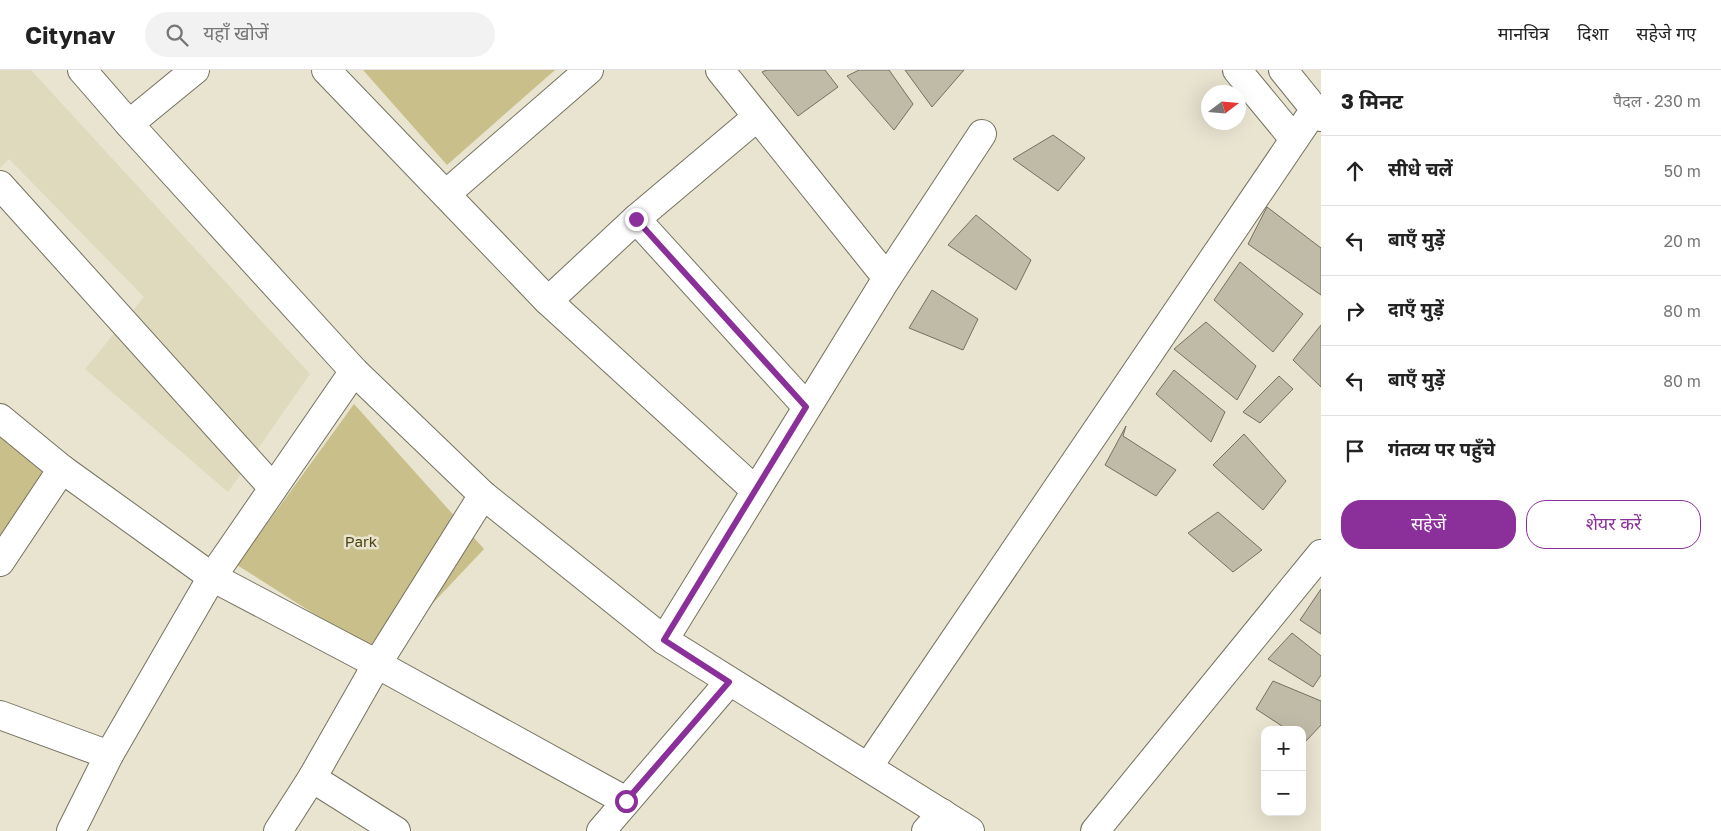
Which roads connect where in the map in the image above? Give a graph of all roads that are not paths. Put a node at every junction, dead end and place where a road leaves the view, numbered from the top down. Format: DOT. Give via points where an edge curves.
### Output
graph roads {
  1 [pos="82,70"];
  2 [pos="195,70"];
  3 [pos="326,70"];
  4 [pos="590,70"];
  5 [pos="720,70"];
  6 [pos="1237,70"];
  7 [pos="1283,70"];
  8 [pos="1318,113"];
  9 [pos="757,118"];
  10 [pos="129,124"];
  11 [pos="982,134"];
  12 [pos="1294,139"];
  13 [pos="0,185"];
  14 [pos="446,194"];
  15 [pos="636,219"];
  16 [pos="887,278"];
  17 [pos="548,301"];
  18 [pos="354,371"];
  19 [pos="806,407"];
  20 [pos="0,418"];
  21 [pos="62,469"];
  22 [pos="274,488"];
  23 [pos="755,490"];
  24 [pos="483,494"];
  25 [pos="1321,554"];
  26 [pos="0,562"];
  27 [pos="212,577"];
  28 [pos="664,640"];
  29 [pos="377,664"];
  30 [pos="729,682"];
  31 [pos="0,715"];
  32 [pos="109,755"];
  33 [pos="868,767"];
  34 [pos="312,778"];
  35 [pos="626,801"];
  36 [pos="934,822"];
  37 [pos="71,831"];
  38 [pos="278,831"];
  39 [pos="396,831"];
  40 [pos="601,831"];
  41 [pos="970,831"];
  42 [pos="1095,831"];
  1 -- 10 [label="street"];
  2 -- 10 [label="street"];
  3 -- 14 [label="street"];
  4 -- 14 [label="street"];
  5 -- 9 [label="street"];
  6 -- 12 [label="street"];
  7 -- 8 [label="street"];
  8 -- 12 [label="street"];
  9 -- 15 [label="street"];
  9 -- 16 [label="street"];
  10 -- 18 [label="street"];
  11 -- 16 [label="street"];
  12 -- 33 [label="street"];
  13 -- 22 [label="street"];
  14 -- 17 [label="street"];
  15 -- 17 [label="street"];
  15 -- 19 [label="street"];
  16 -- 19 [label="street"];
  17 -- 23 [label="street"];
  18 -- 22 [label="street"];
  18 -- 24 [label="street"];
  19 -- 23 [label="street"];
  20 -- 21 [label="street"];
  21 -- 26 [label="street"];
  21 -- 27 [label="street"];
  22 -- 27 [label="street"];
  23 -- 28 [label="street"];
  24 -- 28 [label="street"];
  24 -- 29 [label="street"];
  25 -- 42 [label="street"];
  27 -- 29 [label="street"];
  27 -- 32 [label="street"];
  28 -- 30 [label="street"];
  29 -- 34 [label="street"];
  29 -- 35 [label="street"];
  30 -- 33 [label="street"];
  30 -- 35 [label="street"];
  31 -- 32 [label="street"];
  32 -- 37 [label="street"];
  33 -- 36 [label="street"];
  34 -- 38 [label="street"];
  34 -- 39 [label="street"];
  35 -- 40 [label="street"];
  36 -- 41 [label="street"];
}
